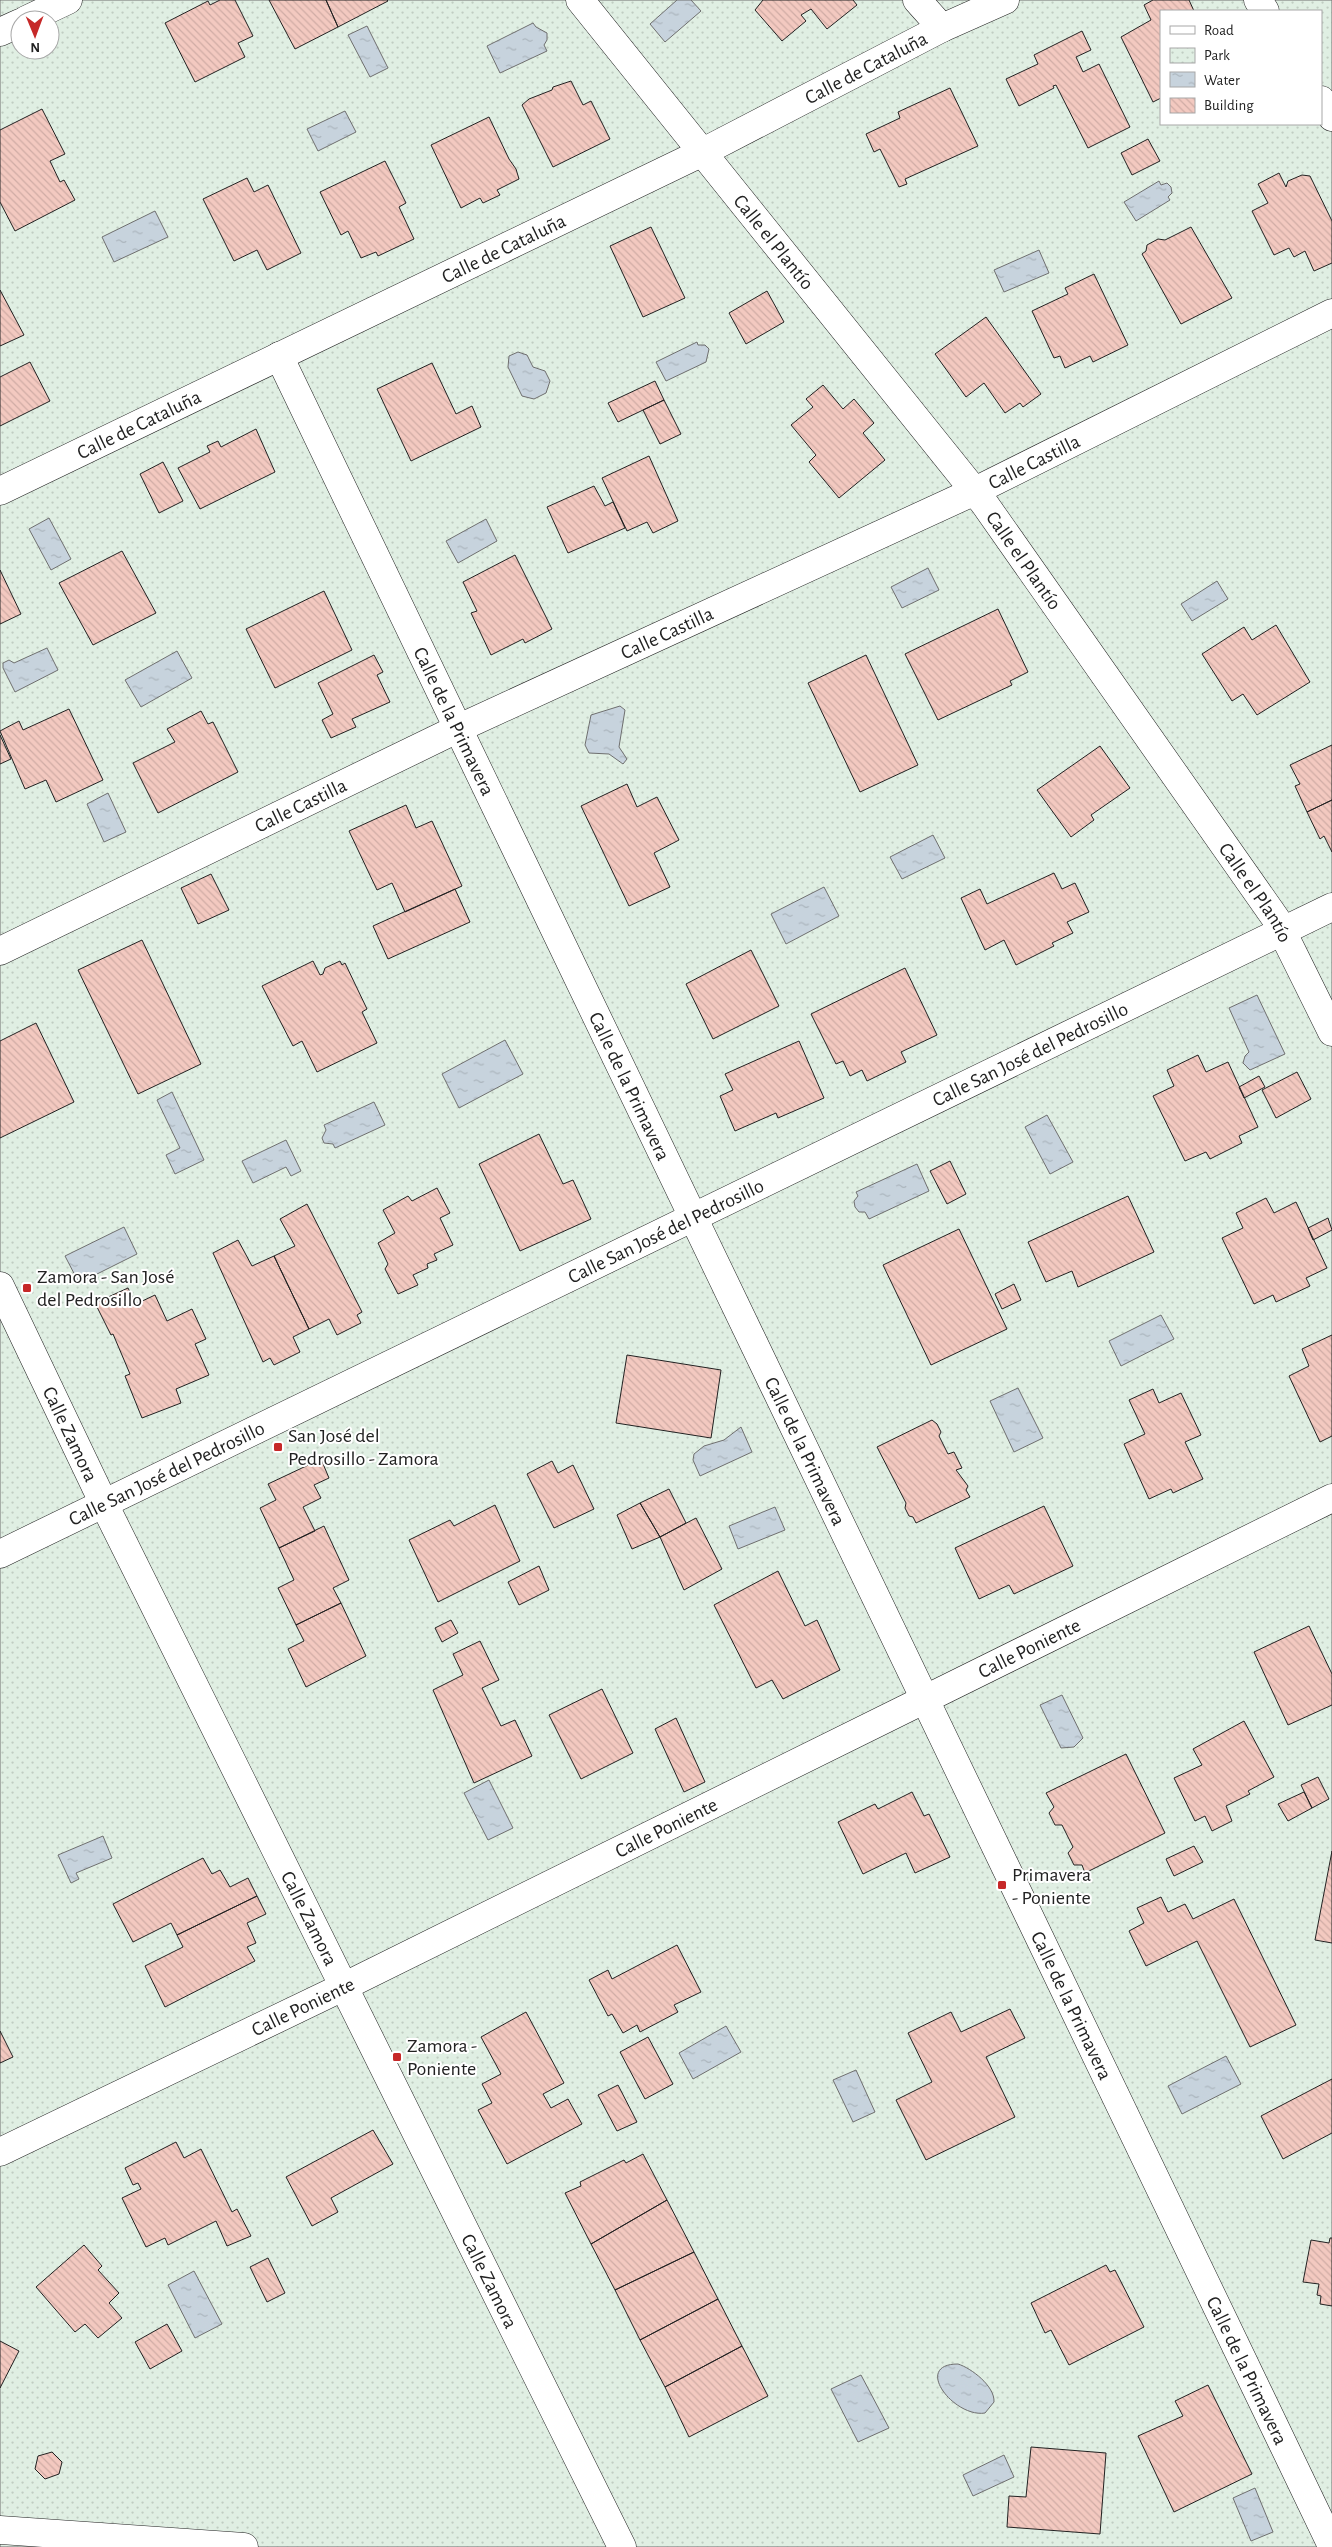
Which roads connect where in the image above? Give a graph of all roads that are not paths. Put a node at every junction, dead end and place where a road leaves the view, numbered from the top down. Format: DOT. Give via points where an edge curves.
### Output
graph roads {
  1 [pos="68,0"];
  2 [pos="580,0"];
  3 [pos="917,0"];
  4 [pos="1005,0"];
  5 [pos="47,10"];
  6 [pos="942,28"];
  7 [pos="1322,102"];
  8 [pos="1332,118"];
  9 [pos="701,153"];
  10 [pos="1332,313"];
  11 [pos="279,356"];
  12 [pos="0,491"];
  13 [pos="975,491"];
  14 [pos="457,729"];
  15 [pos="1332,907"];
  16 [pos="1282,931"];
  17 [pos="0,951"];
  18 [pos="1332,1032"];
  19 [pos="692,1218"];
  20 [pos="0,1286"];
  21 [pos="1332,1498"];
  22 [pos="104,1504"];
  23 [pos="0,1554"];
  24 [pos="925,1700"];
  25 [pos="343,1987"];
  26 [pos="0,2152"];
  27 [pos="0,2530"];
  28 [pos="1332,2546"];
  29 [pos="244,2547"];
  30 [pos="622,2547"];
  1 -- 5 [label="street"];
  2 -- 9 [label="street, Calle el Plantío"];
  3 -- 6 [label="street"];
  4 -- 6 [label="street, Calle de Cataluña"];
  6 -- 9 [label="street, Calle de Cataluña"];
  7 -- 8 [label="street"];
  9 -- 11 [label="street, Calle de Cataluña"];
  9 -- 13 [label="street, Calle el Plantío"];
  10 -- 13 [label="street, Calle Castilla"];
  11 -- 12 [label="street, Calle de Cataluña"];
  11 -- 14 [label="street, Calle de la Primavera"];
  13 -- 14 [label="street, Calle Castilla"];
  13 -- 16 [label="street, Calle el Plantío"];
  14 -- 17 [label="street, Calle Castilla"];
  14 -- 19 [label="street, Calle de la Primavera"];
  15 -- 16 [label="street, Calle San José del Pedrosillo"];
  16 -- 18 [label="street, Calle el Plantío"];
  16 -- 19 [label="street, Calle San José del Pedrosillo"];
  19 -- 22 [label="street, Calle San José del Pedrosillo"];
  19 -- 24 [label="street, Calle de la Primavera"];
  20 -- 22 [label="street, Calle Zamora"];
  21 -- 24 [label="street, Calle Poniente"];
  22 -- 23 [label="street, Calle San José del Pedrosillo"];
  22 -- 25 [label="street, Calle Zamora"];
  24 -- 25 [label="street, Calle Poniente"];
  24 -- 28 [label="street, Calle de la Primavera"];
  25 -- 26 [label="street, Calle Poniente"];
  25 -- 30 [label="street, Calle Zamora"];
  27 -- 29 [label="street"];
}
